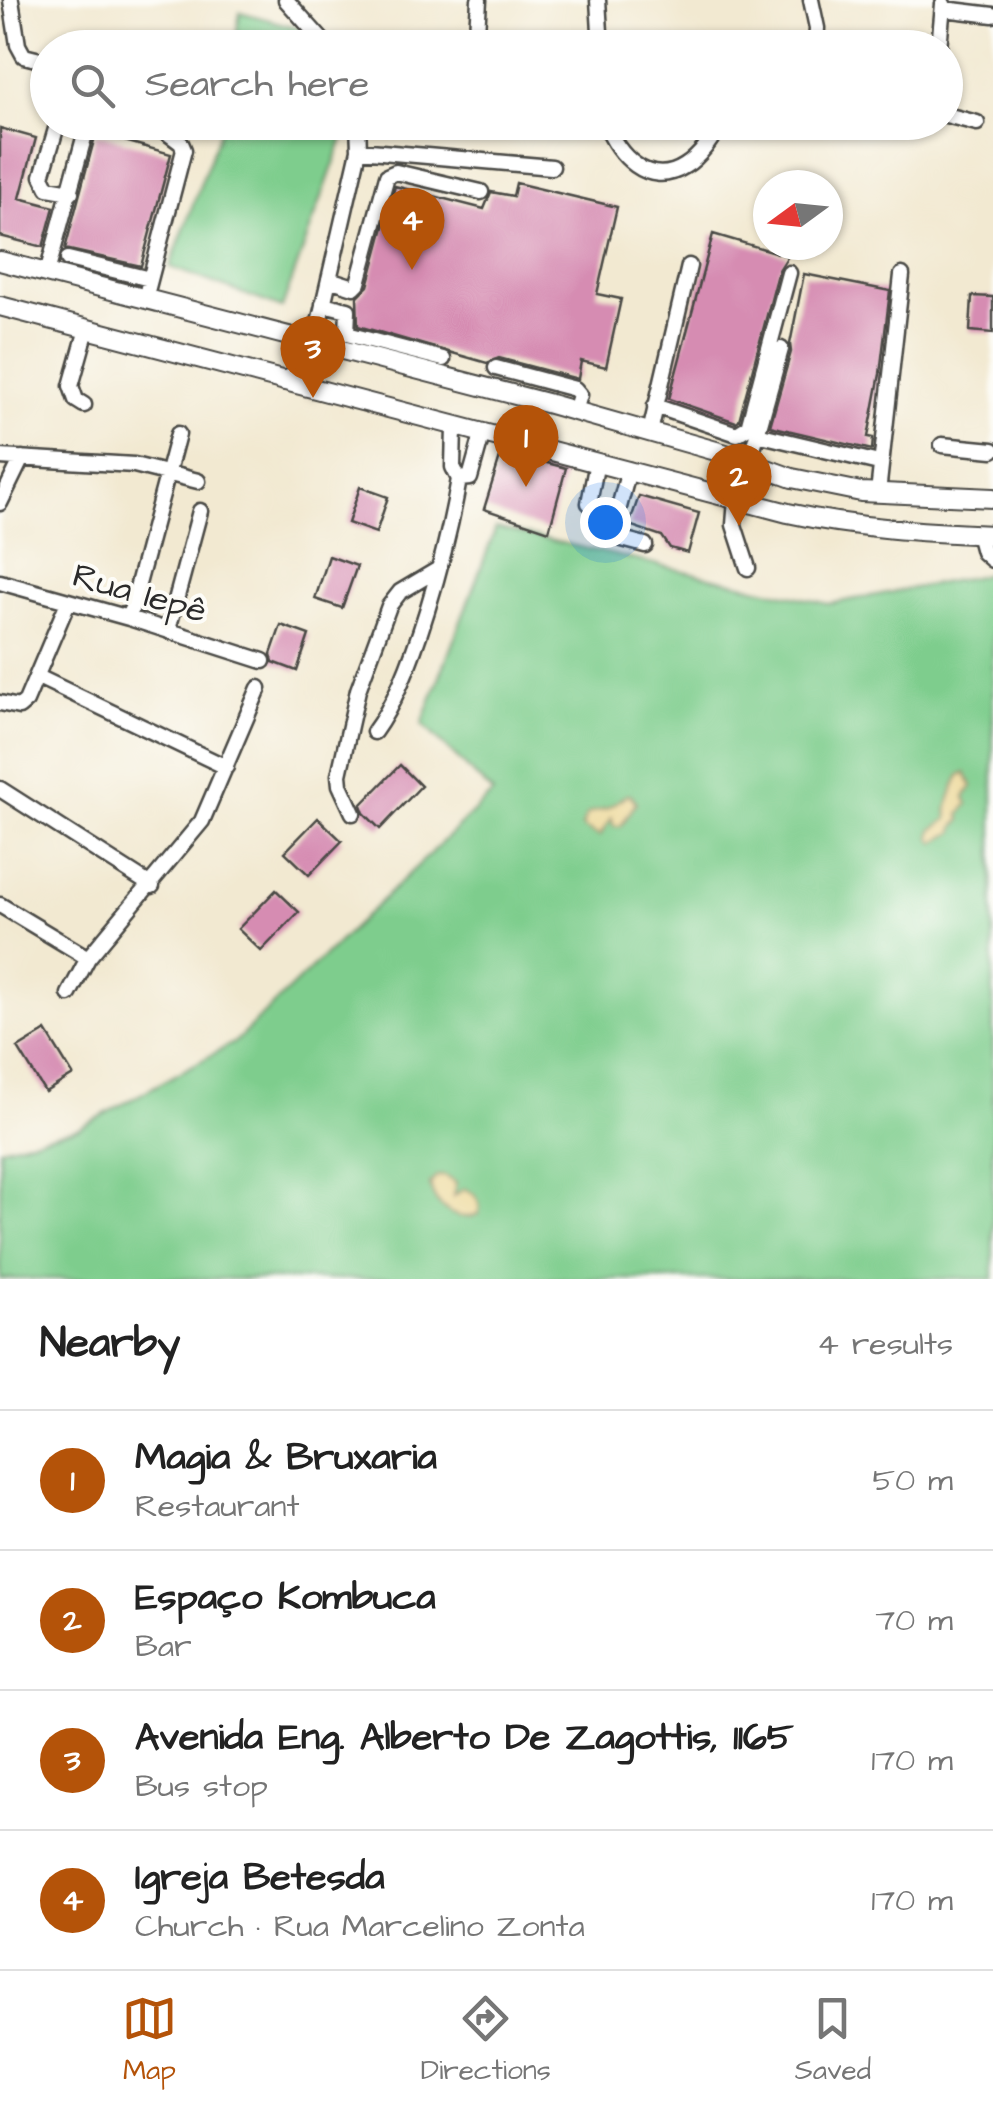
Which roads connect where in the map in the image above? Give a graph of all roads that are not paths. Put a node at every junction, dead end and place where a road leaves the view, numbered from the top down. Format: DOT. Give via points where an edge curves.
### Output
graph roads {
  1 [pos="10,0"];
  2 [pos="286,0"];
  3 [pos="478,0"];
  4 [pos="598,0"];
  5 [pos="811,0"];
  6 [pos="943,5"];
  7 [pos="993,15"];
  8 [pos="312,30"];
  9 [pos="477,30"];
  10 [pos="600,30"];
  11 [pos="817,30"];
  12 [pos="941,30"];
  13 [pos="30,58"];
  14 [pos="963,120"];
  15 [pos="978,124"];
  16 [pos="52,140"];
  17 [pos="84,140"];
  18 [pos="178,140"];
  19 [pos="359,140"];
  20 [pos="612,140"];
  21 [pos="708,140"];
  22 [pos="359,150"];
  23 [pos="552,167"];
  24 [pos="71,192"];
  25 [pos="481,192"];
  26 [pos="68,259"];
  27 [pos="0,260"];
  28 [pos="688,266"];
  29 [pos="47,273"];
  30 [pos="790,273"];
  31 [pos="902,275"];
  32 [pos="150,279"];
  33 [pos="329,280"];
  34 [pos="145,299"];
  35 [pos="323,304"];
  36 [pos="0,306"];
  37 [pos="87,329"];
  38 [pos="314,344"];
  39 [pos="780,349"];
  40 [pos="443,359"];
  41 [pos="496,368"];
  42 [pos="284,381"];
  43 [pos="84,405"];
  44 [pos="655,406"];
  45 [pos="575,411"];
  46 [pos="454,427"];
  47 [pos="650,432"];
  48 [pos="178,434"];
  49 [pos="757,434"];
  50 [pos="482,435"];
  51 [pos="942,445"];
  52 [pos="993,450"];
  53 [pos="0,457"];
  54 [pos="22,458"];
  55 [pos="597,462"];
  56 [pos="749,462"];
  57 [pos="879,463"];
  58 [pos="629,470"];
  59 [pos="168,472"];
  60 [pos="459,478"];
  61 [pos="198,481"];
  62 [pos="878,493"];
  63 [pos="993,498"];
  64 [pos="736,499"];
  65 [pos="0,503"];
  66 [pos="600,510"];
  67 [pos="200,511"];
  68 [pos="986,535"];
  69 [pos="645,545"];
  70 [pos="992,560"];
  71 [pos="748,568"];
  72 [pos="437,570"];
  73 [pos="0,582"];
  74 [pos="68,602"];
  75 [pos="129,618"];
  76 [pos="168,630"];
  77 [pos="263,661"];
  78 [pos="38,677"];
  79 [pos="259,688"];
  80 [pos="0,703"];
  81 [pos="374,732"];
  82 [pos="226,768"];
  83 [pos="0,789"];
  84 [pos="353,814"];
  85 [pos="152,886"];
  86 [pos="0,905"];
  87 [pos="88,958"];
  88 [pos="69,994"];
  1 -- 13 [label="street" via="18,44"];
  2 -- 8 [label="street"];
  3 -- 9 [label="street"];
  4 -- 10 [label="street"];
  5 -- 11 [label="street"];
  6 -- 7 [label="street"];
  6 -- 12 [label="street"];
  14 -- 15 [label="street"];
  16 -- 24 [label="street" via="42,176 48,188"];
  17 -- 24 [label="street"];
  18 -- 32 [label="street" via="184,150"];
  19 -- 22 [label="street"];
  20 -- 21 [label="street" via="627,161 664,173 688,165"];
  22 -- 23 [label="street"];
  22 -- 33 [label="street"];
  24 -- 29 [label="street"];
  25 -- 33 [label="street" via="396,172 388,176 358,283"];
  26 -- 32 [label="street"];
  27 -- 29 [label="main road"];
  28 -- 44 [label="street"];
  29 -- 34 [label="main road"];
  30 -- 44 [label="street" via="748,427 737,434"];
  31 -- 57 [label="street"];
  32 -- 34 [label="street"];
  33 -- 35 [label="street"];
  34 -- 38 [label="main road"];
  35 -- 38 [label="street"];
  35 -- 40 [label="street" via="348,310 348,334 362,341"];
  36 -- 37 [label="main road"];
  37 -- 42 [label="main road"];
  37 -- 43 [label="street" via="71,386"];
  38 -- 42 [label="main road" via="307,368"];
  38 -- 45 [label="main road"];
  39 -- 49 [label="street"];
  41 -- 45 [label="street" via="575,388"];
  42 -- 46 [label="main road"];
  44 -- 47 [label="street"];
  45 -- 47 [label="main road"];
  46 -- 50 [label="main road"];
  46 -- 60 [label="street" via="452,466"];
  47 -- 56 [label="main road"];
  48 -- 59 [label="street"];
  49 -- 56 [label="street"];
  49 -- 57 [label="street"];
  50 -- 55 [label="main road"];
  50 -- 60 [label="street" via="470,478"];
  51 -- 52 [label="street"];
  53 -- 54 [label="street"];
  54 -- 59 [label="street"];
  54 -- 65 [label="street"];
  55 -- 58 [label="main road"];
  55 -- 66 [label="street" via="589,502"];
  56 -- 62 [label="main road" via="792,478"];
  57 -- 62 [label="street"];
  58 -- 64 [label="main road"];
  58 -- 66 [label="street" via="618,511"];
  59 -- 61 [label="street"];
  59 -- 75 [label="street"];
  60 -- 72 [label="street"];
  62 -- 63 [label="main road"];
  64 -- 68 [label="main road" via="826,522"];
  64 -- 71 [label="street" via="734,525"];
  66 -- 69 [label="street" via="607,534"];
  67 -- 76 [label="street"];
  68 -- 70 [label="street" via="983,552"];
  72 -- 81 [label="street" via="388,714"];
  72 -- 84 [label="street" via="389,606 358,690 339,774"];
  73 -- 74 [label="street, Rua Iepê"];
  74 -- 75 [label="street, Rua Iepê"];
  74 -- 78 [label="street"];
  75 -- 76 [label="street, Rua Iepê"];
  76 -- 77 [label="street, Rua Iepê"];
  78 -- 80 [label="street" via="19,707"];
  78 -- 82 [label="street"];
  79 -- 82 [label="street"];
  82 -- 85 [label="street" via="202,822"];
  83 -- 85 [label="street"];
  85 -- 87 [label="street"];
  86 -- 87 [label="street"];
  87 -- 88 [label="street"];
}
